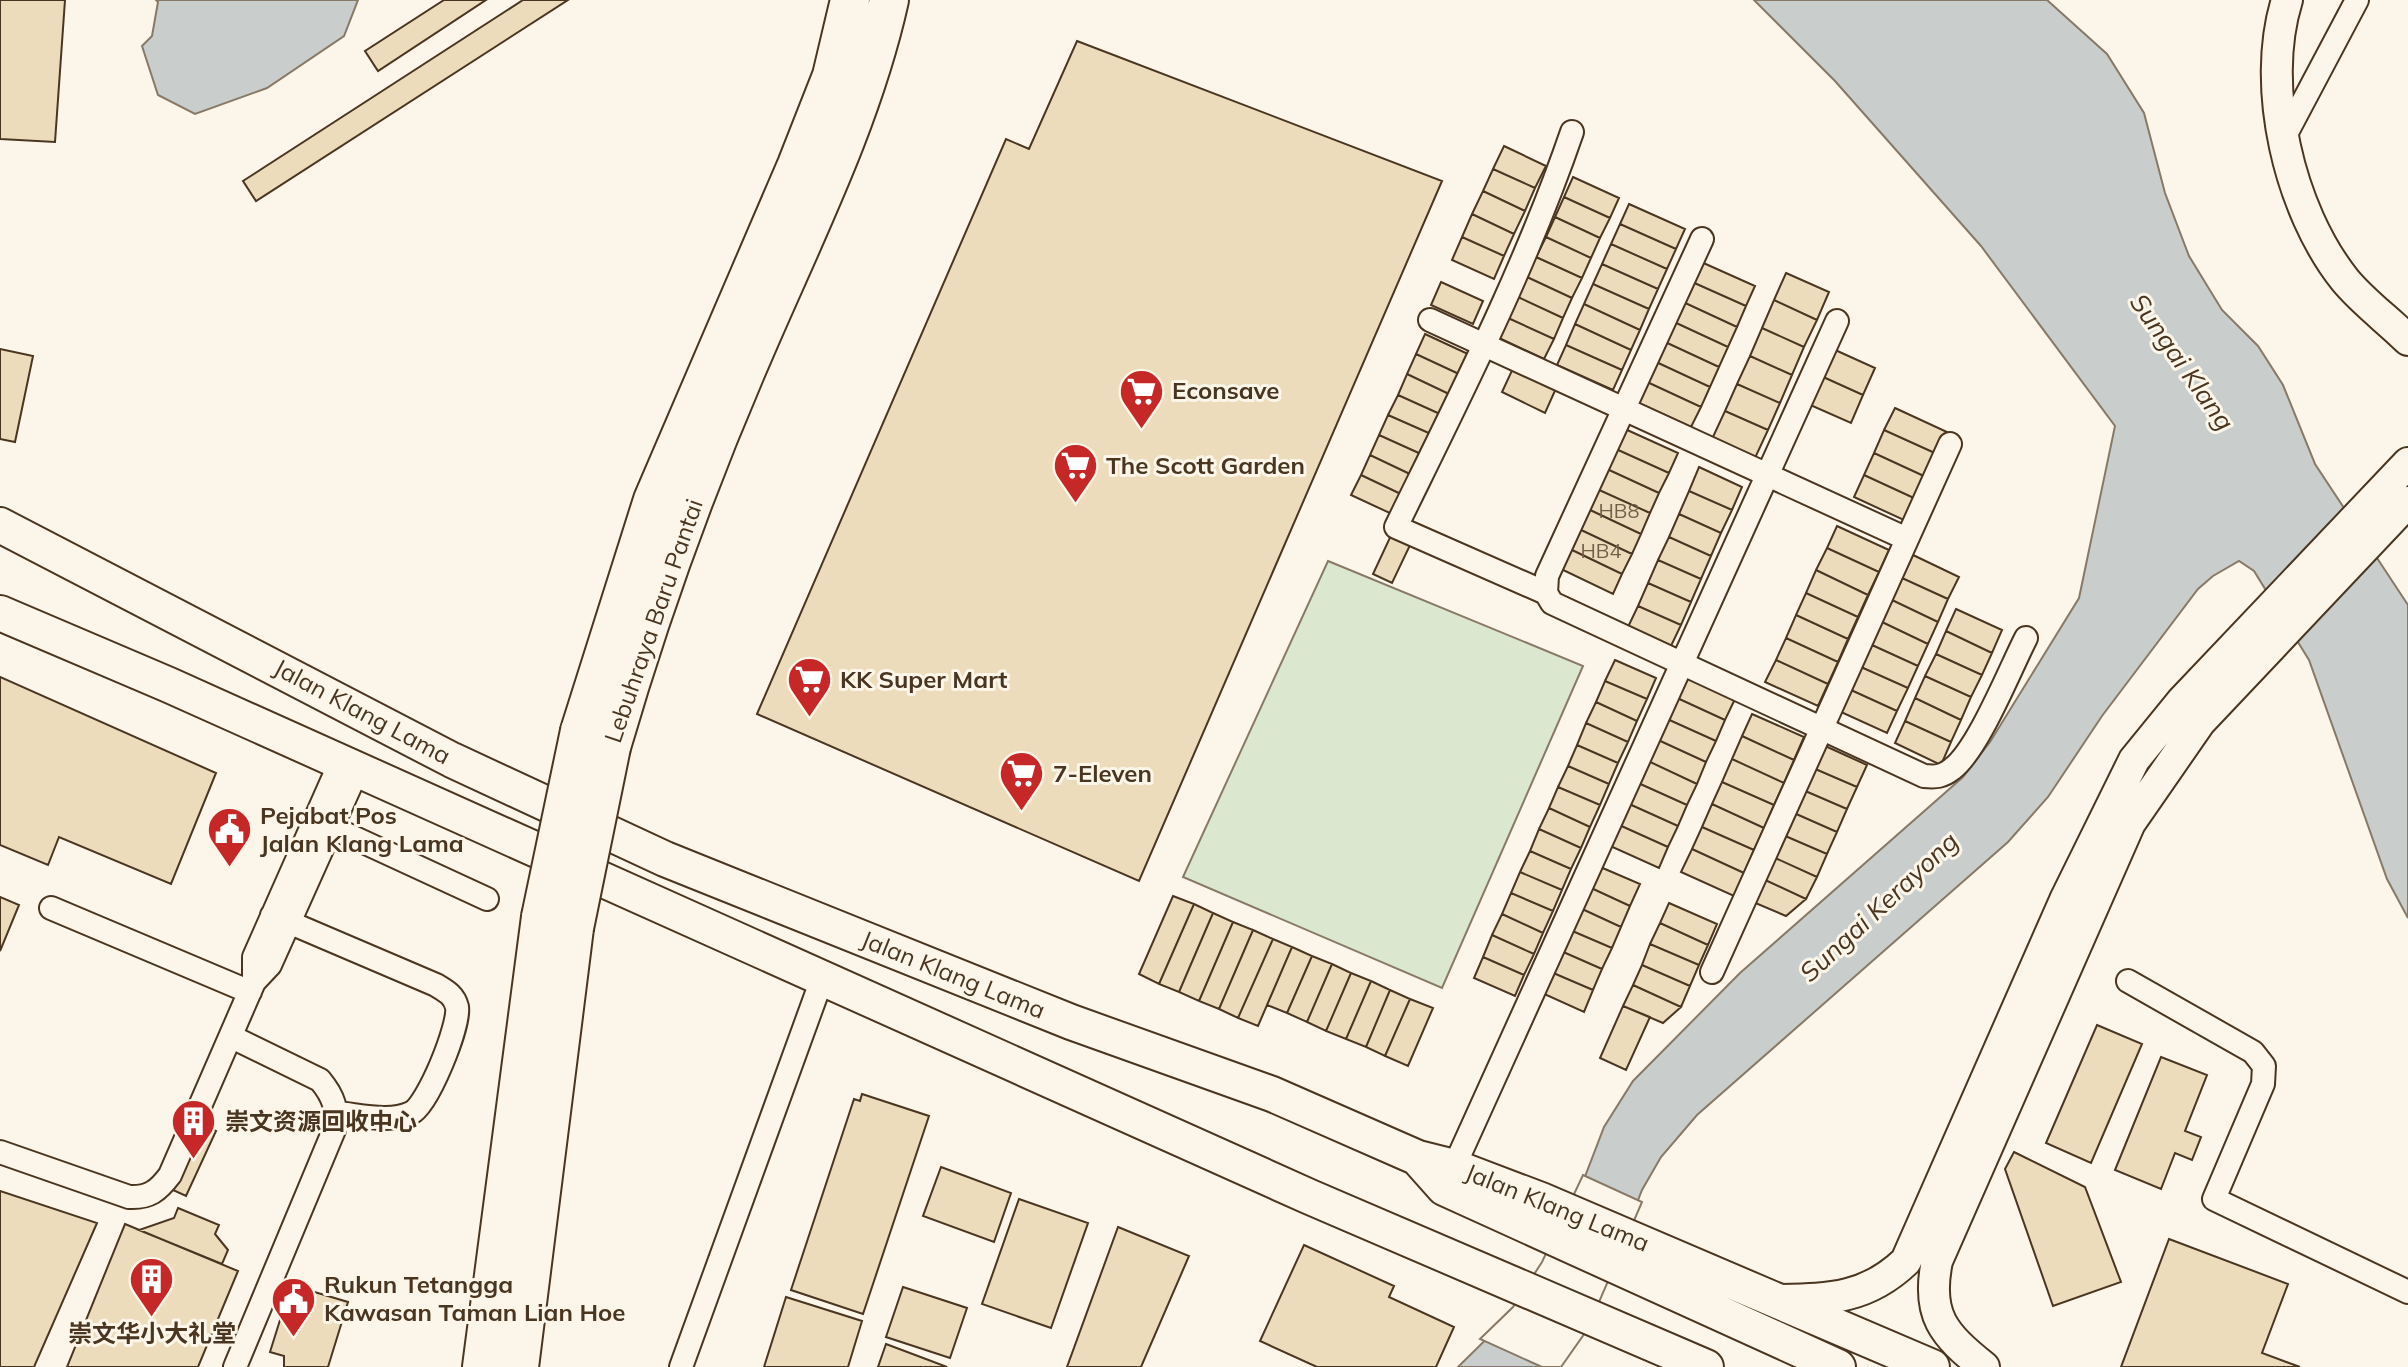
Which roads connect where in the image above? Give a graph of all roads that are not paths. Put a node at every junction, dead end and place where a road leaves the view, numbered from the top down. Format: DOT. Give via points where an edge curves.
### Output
graph roads {
  1 [pos="824,0"];
  2 [pos="850,0"];
  3 [pos="889,0"];
  4 [pos="2287,0"];
  5 [pos="2357,0"];
  6 [pos="832,76"];
  7 [pos="1572,132"];
  8 [pos="2285,136"];
  9 [pos="1702,239"];
  10 [pos="1430,320"];
  11 [pos="1837,321"];
  12 [pos="2408,340"];
  13 [pos="1485,345"];
  14 [pos="1623,408"];
  15 [pos="1950,444"];
  16 [pos="2408,463"];
  17 [pos="1768,474"];
  18 [pos="2408,502"];
  19 [pos="0,525"];
  20 [pos="15,537"];
  21 [pos="1907,539"];
  22 [pos="1546,593"];
  23 [pos="0,613"];
  24 [pos="2026,638"];
  25 [pos="1681,664"];
  26 [pos="2191,712"];
  27 [pos="1822,727"];
  28 [pos="595,739"];
  29 [pos="348,767"];
  30 [pos="331,827"];
  31 [pos="487,899"];
  32 [pos="51,908"];
  33 [pos="280,918"];
  34 [pos="558,922"];
  35 [pos="1712,972"];
  36 [pos="822,979"];
  37 [pos="2128,981"];
  38 [pos="252,987"];
  39 [pos="232,1037"];
  40 [pos="337,1113"];
  41 [pos="0,1152"];
  42 [pos="1418,1158"];
  43 [pos="1454,1167"];
  44 [pos="1535,1213"];
  45 [pos="2408,1292"];
  46 [pos="1778,1300"];
  47 [pos="1691,1363"];
  48 [pos="235,1367"];
  49 [pos="482,1367"];
  50 [pos="519,1367"];
  51 [pos="681,1367"];
  52 [pos="1838,1367"];
  53 [pos="1932,1367"];
  54 [pos="1984,1367"];
  1 -- 6 [label="highway"];
  2 -- 6 [label="highway, Lebuhraya Baru Pantai"];
  3 -- 28 [label="highway, Lebuhraya Baru Pantai" via="850,127 734,396 636,658"];
  4 -- 8 [label="street" via="2275,61"];
  5 -- 8 [label="street"];
  6 -- 28 [label="highway, Lebuhraya Baru Pantai" via="653,500"];
  7 -- 13 [label="street"];
  8 -- 12 [label="street" via="2308,220 2327,254 2347,282"];
  9 -- 14 [label="street"];
  10 -- 13 [label="street"];
  11 -- 17 [label="street"];
  13 -- 14 [label="street"];
  13 -- 22 [label="street" via="1396,527"];
  14 -- 17 [label="street"];
  14 -- 22 [label="street" via="1547,576"];
  15 -- 21 [label="street"];
  16 -- 26 [label="street"];
  17 -- 21 [label="street"];
  17 -- 25 [label="street"];
  18 -- 26 [label="street"];
  19 -- 20 [label="main road, Jalan Klang Lama"];
  20 -- 42 [label="main road, Jalan Klang Lama" via="194,623 452,760 665,859 1094,1031 1272,1094"];
  21 -- 27 [label="street"];
  22 -- 25 [label="street" via="1560,609"];
  23 -- 29 [label="main road, Jalan Klang Lama"];
  24 -- 27 [label="street" via="1972,743 1955,768 1938,778"];
  25 -- 27 [label="street"];
  25 -- 43 [label="street"];
  26 -- 46 [label="street" via="2134,760 2100,825 1906,1261 1884,1282 1835,1299"];
  26 -- 54 [label="street" via="2130,823 1937,1261 1931,1290 1937,1320"];
  27 -- 35 [label="street"];
  28 -- 34 [label="highway, Lebuhraya Baru Pantai, bridge"];
  29 -- 30 [label="street"];
  29 -- 33 [label="street"];
  29 -- 36 [label="main road, Jalan Klang Lama"];
  30 -- 31 [label="street"];
  30 -- 33 [label="street"];
  32 -- 38 [label="street"];
  33 -- 38 [label="street" via="254,957"];
  33 -- 40 [label="street" via="436,985 452,994 458,1009 450,1043 422,1105 397,1118"];
  34 -- 49 [label="highway, Lebuhraya Baru Pantai"];
  34 -- 50 [label="highway, Lebuhraya Baru Pantai"];
  36 -- 47 [label="main road, Jalan Klang Lama"];
  36 -- 51 [label="street"];
  37 -- 45 [label="street" via="2253,1052 2264,1066 2263,1084 2214,1199"];
  38 -- 39 [label="street"];
  39 -- 40 [label="street" via="320,1080"];
  39 -- 41 [label="street" via="158,1191 129,1197"];
  40 -- 48 [label="street"];
  42 -- 43 [label="main road, Jalan Klang Lama"];
  42 -- 44 [label="main road" via="1444,1188"];
  43 -- 44 [label="main road, Jalan Klang Lama"];
  44 -- 46 [label="main road, Jalan Klang Lama" via="1641,1241"];
  44 -- 52 [label="main road" via="1627,1273"];
  46 -- 53 [label="main road, Jalan Klang Lama"];
}
